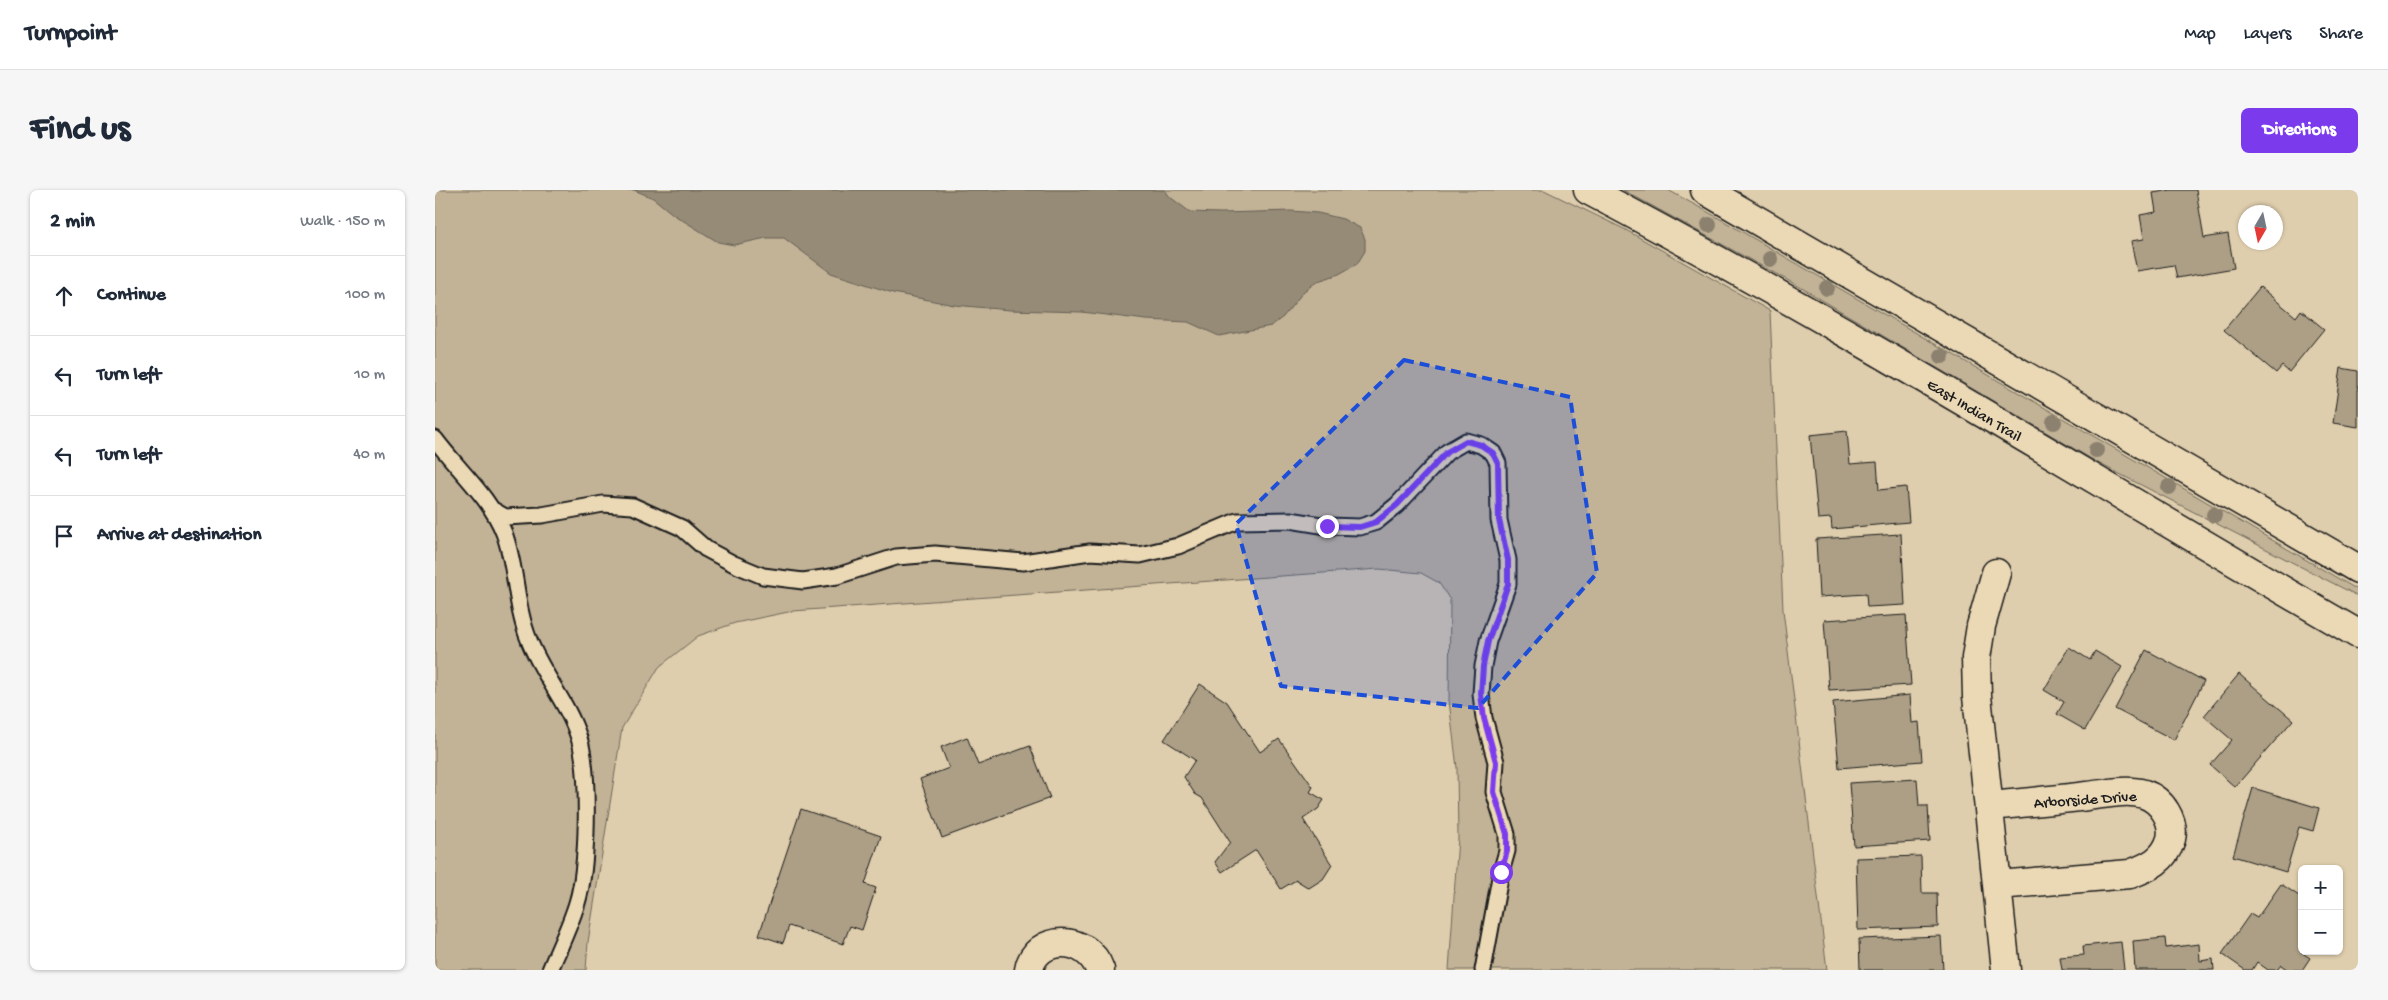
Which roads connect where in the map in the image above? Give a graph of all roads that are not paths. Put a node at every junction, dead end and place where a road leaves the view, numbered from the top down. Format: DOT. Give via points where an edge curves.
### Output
graph roads {
  1 [pos="1589,190"];
  2 [pos="1705,190"];
  3 [pos="435,439"];
  4 [pos="493,510"];
  5 [pos="2358,569"];
  6 [pos="1996,573"];
  7 [pos="2358,634"];
  8 [pos="1989,806"];
  9 [pos="1999,886"];
  10 [pos="550,970"];
  11 [pos="1029,970"];
  12 [pos="1100,970"];
  13 [pos="1483,970"];
  14 [pos="2006,970"];
  1 -- 7 [label="main road, East Indian Trail" via="1948,393"];
  2 -- 5 [label="main road"];
  3 -- 4 [label="lane"];
  4 -- 10 [label="lane" via="512,562 529,641 579,737 586,769 584,862 578,902"];
  4 -- 13 [label="lane" via="505,517 542,515 603,504 633,506 682,528 706,549 734,564 763,576 803,581 837,576 896,557 935,554 1023,562 1090,552 1141,555 1178,546 1237,521 1290,520 1360,527 1376,522 1397,505 1447,452 1466,441 1481,445 1493,453 1498,463 1499,520 1508,560 1508,584 1488,641 1481,694 1496,762 1494,792 1507,834 1507,851"];
  6 -- 8 [label="main road" via="1976,658"];
  8 -- 9 [label="main road"];
  8 -- 9 [label="main road, Arborside Drive" via="2120,793 2144,794 2160,804 2170,818 2171,838 2163,858 2146,868 2130,874"];
  9 -- 14 [label="main road"];
  11 -- 12 [label="main road" via="1039,953 1053,944 1067,942 1093,955"];
}
